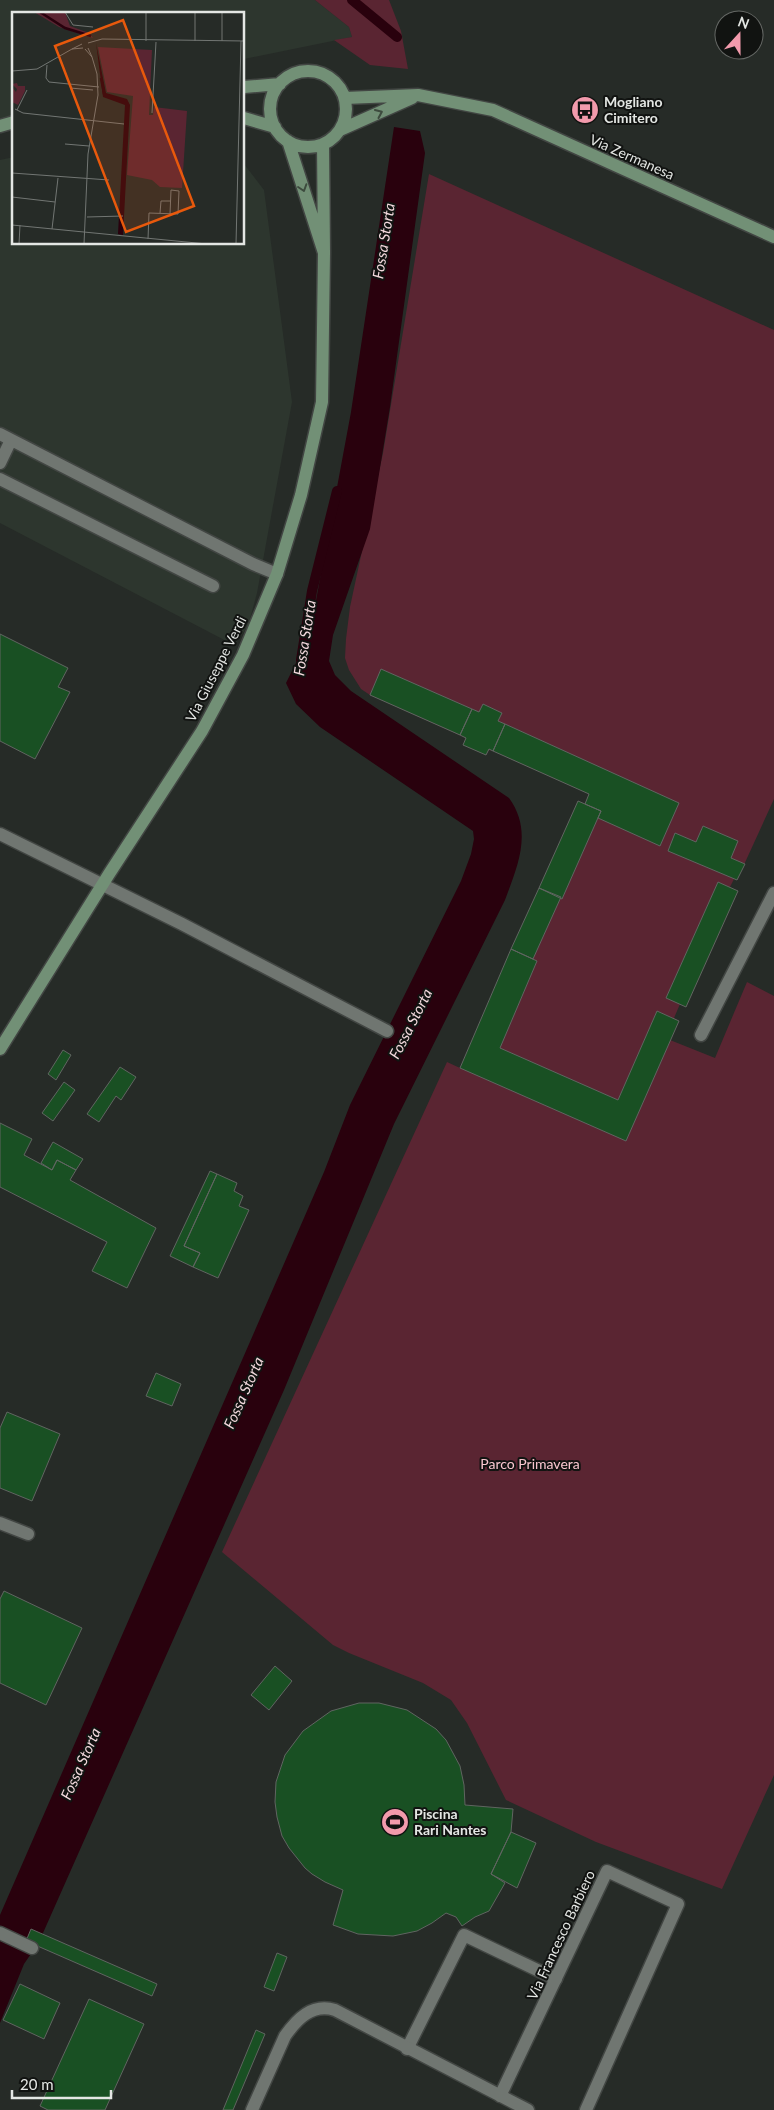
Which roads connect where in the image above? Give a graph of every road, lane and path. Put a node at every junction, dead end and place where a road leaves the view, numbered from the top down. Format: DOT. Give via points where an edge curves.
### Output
graph roads {
  1 [pos="280,84"];
  2 [pos="245,87"];
  3 [pos="418,95"];
  4 [pos="345,98"];
  5 [pos="245,118"];
  6 [pos="275,127"];
  7 [pos="340,130"];
  8 [pos="288,141"];
  9 [pos="323,144"];
  10 [pos="774,237"];
  11 [pos="324,253"];
  12 [pos="5,437"];
  13 [pos="0,462"];
  14 [pos="0,479"];
  15 [pos="277,574"];
  16 [pos="213,586"];
  17 [pos="0,834"];
  18 [pos="103,884"];
  19 [pos="774,893"];
  20 [pos="387,1031"];
  21 [pos="702,1035"];
  22 [pos="0,1050"];
  23 [pos="0,1523"];
  24 [pos="28,1534"];
  25 [pos="0,1933"];
  26 [pos="29,1946"];
  27 [pos="556,1979"];
  28 [pos="407,2049"];
  29 [pos="500,2096"];
  30 [pos="252,2110"];
  31 [pos="528,2110"];
  32 [pos="586,2110"];
  1 -- 2 [label="street"];
  1 -- 4 [label="street" via="299,72 322,74 340,88"];
  1 -- 6 [label="street" via="271,105"];
  3 -- 4 [label="street, Via Zermanesa"];
  7 -- 3 [label="street, one-way"];
  3 -- 10 [label="street, Via Zermanesa" via="493,110"];
  4 -- 7 [label="street" via="345,120"];
  5 -- 6 [label="street"];
  6 -- 8 [label="street"];
  7 -- 9 [label="street"];
  8 -- 9 [label="street" via="305,147"];
  8 -- 11 [label="street, Via Giuseppe Verdi, one-way"];
  9 -- 11 [label="street, Via Giuseppe Verdi"];
  11 -- 15 [label="street, Via Giuseppe Verdi" via="322,402 301,494"];
  12 -- 13 [label="street"];
  12 -- 15 [label="street"];
  14 -- 16 [label="street"];
  15 -- 18 [label="street, Via Giuseppe Verdi" via="243,655 202,731"];
  17 -- 18 [label="street"];
  18 -- 20 [label="street"];
  18 -- 22 [label="street, Via Giuseppe Verdi"];
  19 -- 21 [label="street"];
  23 -- 24 [label="street"];
  25 -- 26 [label="street"];
  27 -- 28 [label="street" via="464,1934"];
  27 -- 29 [label="street, Via Francesco Barbiero"];
  27 -- 32 [label="street, Via Francesco Barbiero" via="608,1871 678,1904"];
  28 -- 29 [label="street"];
  28 -- 30 [label="street" via="335,2010 316,2008 301,2017 285,2036"];
  29 -- 31 [label="street"];
}
